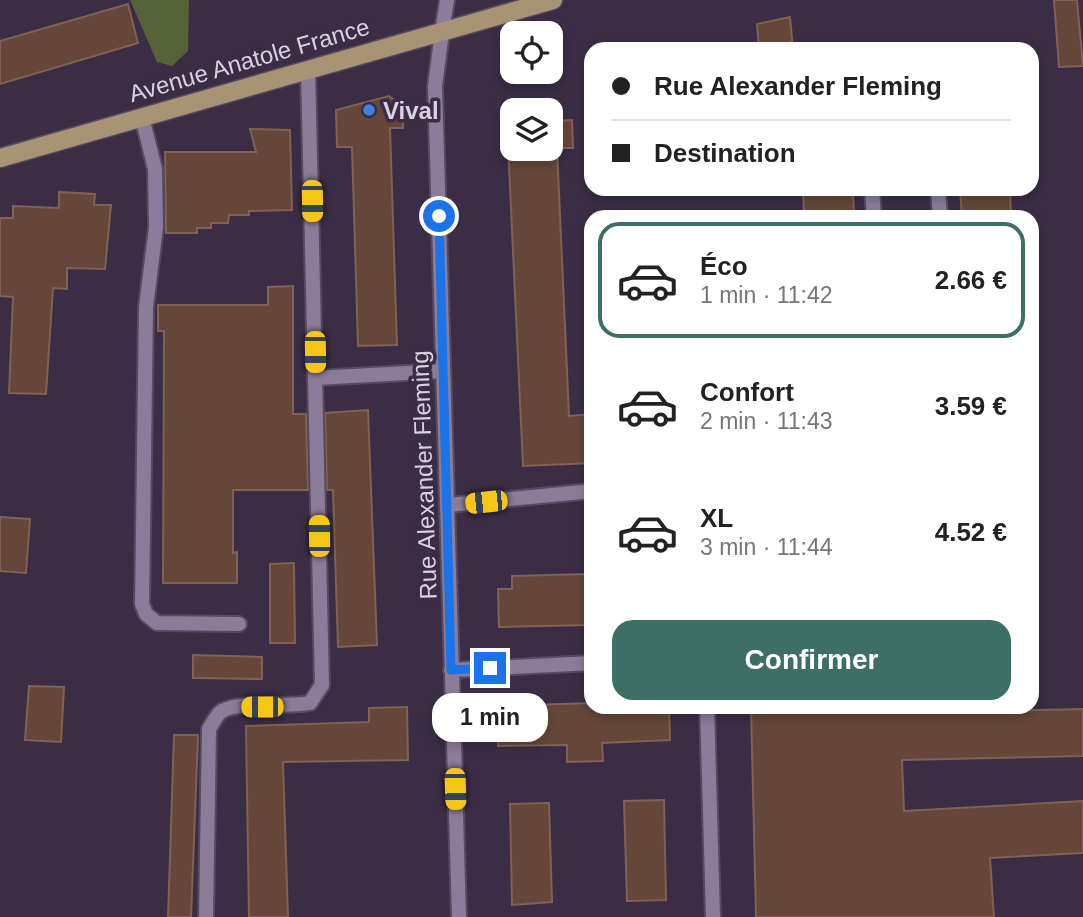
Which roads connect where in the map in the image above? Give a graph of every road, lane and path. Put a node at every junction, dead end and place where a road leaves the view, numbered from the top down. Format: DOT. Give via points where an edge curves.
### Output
graph roads {
  1 [pos="447,0"];
  2 [pos="553,0"];
  3 [pos="442,32"];
  4 [pos="308,69"];
  5 [pos="142,117"];
  6 [pos="0,158"];
  7 [pos="443,371"];
  8 [pos="316,378"];
  9 [pos="584,492"];
  10 [pos="448,505"];
  11 [pos="239,624"];
  12 [pos="584,663"];
  13 [pos="451,670"];
  14 [pos="706,714"];
  15 [pos="206,917"];
  16 [pos="459,917"];
  17 [pos="713,917"];
  1 -- 3 [label="street, Rue Alexander Fleming"];
  2 -- 3 [label="main road, Avenue Anatole France"];
  3 -- 4 [label="main road, Avenue Anatole France"];
  3 -- 7 [label="street, Rue Alexander Fleming" via="435,86"];
  4 -- 5 [label="main road, Avenue Anatole France"];
  4 -- 8 [label="street"];
  5 -- 6 [label="main road, Avenue Anatole France"];
  5 -- 11 [label="street" via="155,169 156,227 146,307 142,604 157,623"];
  7 -- 8 [label="street"];
  7 -- 10 [label="street, Rue Alexander Fleming"];
  8 -- 15 [label="street" via="322,685 310,703 235,707 219,712 209,729"];
  9 -- 10 [label="street"];
  10 -- 13 [label="street, Rue Alexander Fleming"];
  12 -- 13 [label="street"];
  13 -- 16 [label="street, Rue Alexander Fleming"];
  14 -- 17 [label="street"];
}
